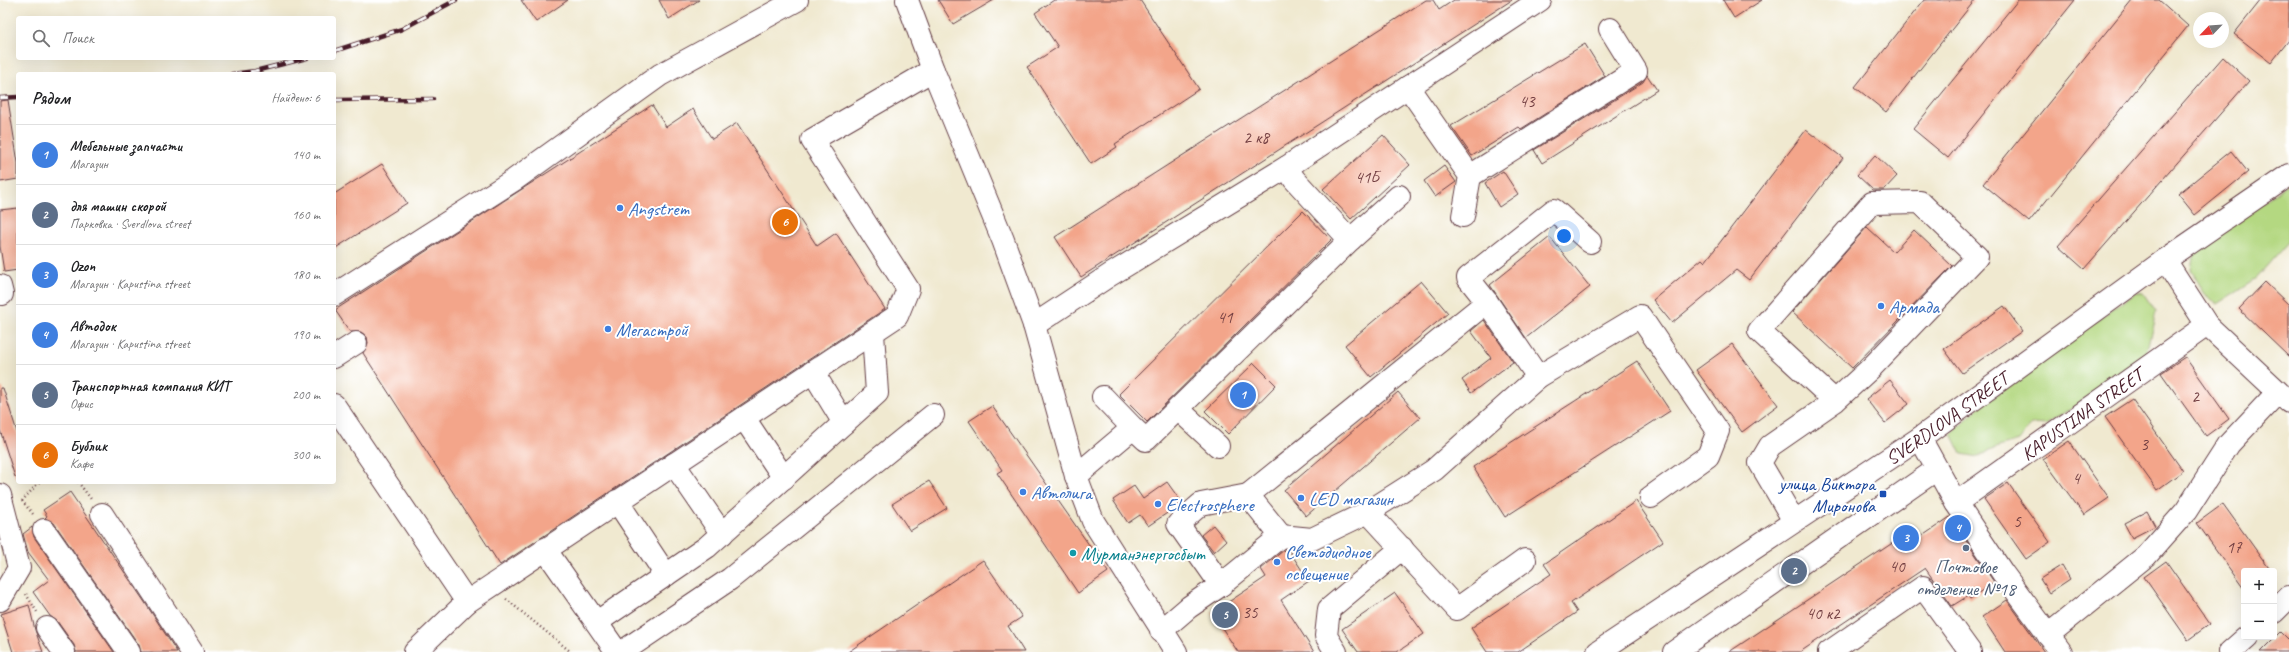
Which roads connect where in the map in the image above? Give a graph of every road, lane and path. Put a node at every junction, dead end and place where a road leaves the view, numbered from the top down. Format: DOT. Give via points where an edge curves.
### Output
graph roads {
  1 [pos="798,0"];
  2 [pos="907,0"];
  3 [pos="1540,0"];
  4 [pos="1610,29"];
  5 [pos="933,70"];
  6 [pos="1408,87"];
  7 [pos="1287,167"];
  8 [pos="2289,174"];
  9 [pos="1470,176"];
  10 [pos="1399,196"];
  11 [pos="1463,216"];
  12 [pos="1350,240"];
  13 [pos="1590,242"];
  14 [pos="2165,260"];
  15 [pos="336,294"];
  16 [pos="1487,302"];
  17 [pos="1034,325"];
  18 [pos="2207,325"];
  19 [pos="873,333"];
  20 [pos="356,343"];
  21 [pos="336,356"];
  22 [pos="813,372"];
  23 [pos="1538,377"];
  24 [pos="1103,397"];
  25 [pos="2283,398"];
  26 [pos="1835,402"];
  27 [pos="336,408"];
  28 [pos="1178,409"];
  29 [pos="933,415"];
  30 [pos="744,418"];
  31 [pos="844,423"];
  32 [pos="1133,428"];
  33 [pos="1920,438"];
  34 [pos="1218,446"];
  35 [pos="674,464"];
  36 [pos="1937,469"];
  37 [pos="1076,476"];
  38 [pos="784,478"];
  39 [pos="37,484"];
  40 [pos="0,495"];
  41 [pos="1248,495"];
  42 [pos="1651,497"];
  43 [pos="22,500"];
  44 [pos="617,501"];
  45 [pos="1956,503"];
  46 [pos="1368,512"];
  47 [pos="102,514"];
  48 [pos="1794,521"];
  49 [pos="44,530"];
  50 [pos="722,534"];
  51 [pos="1281,536"];
  52 [pos="545,548"];
  53 [pos="1402,548"];
  54 [pos="1525,560"];
  55 [pos="666,574"];
  56 [pos="15,576"];
  57 [pos="1221,585"];
  58 [pos="491,586"];
  59 [pos="2289,597"];
  60 [pos="0,600"];
  61 [pos="467,602"];
  62 [pos="2277,609"];
  63 [pos="596,622"];
  64 [pos="47,628"];
  65 [pos="1161,631"];
  66 [pos="2048,635"];
  67 [pos="2244,640"];
  68 [pos="64,652"];
  69 [pos="129,652"];
  70 [pos="192,652"];
  71 [pos="415,652"];
  72 [pos="570,652"];
  73 [pos="617,652"];
  74 [pos="622,652"];
  75 [pos="1176,652"];
  76 [pos="1336,652"];
  77 [pos="1598,652"];
  78 [pos="1674,652"];
  79 [pos="1829,652"];
  80 [pos="1970,652"];
  81 [pos="2061,652"];
  82 [pos="2230,652"];
  1 -- 15 [label="street" via="660,75 514,180"];
  2 -- 5 [label="street"];
  3 -- 6 [label="street"];
  4 -- 9 [label="street" via="1636,72"];
  5 -- 17 [label="street" via="1003,240"];
  5 -- 19 [label="street" via="812,140 908,289 897,316"];
  6 -- 7 [label="street"];
  6 -- 9 [label="street"];
  7 -- 12 [label="street" via="1294,179"];
  7 -- 17 [label="street" via="1110,275"];
  8 -- 14 [label="street, SVERDLOVA STREET"];
  9 -- 11 [label="street"];
  10 -- 12 [label="street"];
  12 -- 28 [label="street"];
  13 -- 16 [label="street" via="1554,210 1468,278"];
  14 -- 18 [label="street"];
  14 -- 33 [label="street, SVERDLOVA STREET"];
  16 -- 23 [label="street"];
  16 -- 41 [label="street"];
  17 -- 37 [label="street" via="1057,443"];
  18 -- 25 [label="street"];
  18 -- 45 [label="street, KAPUSTINA STREET"];
  19 -- 22 [label="street"];
  19 -- 31 [label="street" via="877,393"];
  20 -- 21 [label="street"];
  22 -- 30 [label="street"];
  22 -- 31 [label="street"];
  23 -- 42 [label="street" via="1640,316 1718,431 1708,456"];
  23 -- 46 [label="street" via="1434,470"];
  24 -- 32 [label="street"];
  25 -- 66 [label="street" via="2229,444 2186,511 2146,556"];
  26 -- 26 [label="street" via="1759,331 1872,203 1920,202 1977,257"];
  26 -- 48 [label="street" via="1770,446 1760,463"];
  27 -- 61 [label="street"];
  28 -- 32 [label="street" via="1146,440"];
  28 -- 34 [label="street"];
  29 -- 74 [label="street" via="730,579"];
  30 -- 35 [label="street"];
  30 -- 38 [label="street"];
  31 -- 38 [label="street"];
  32 -- 37 [label="street"];
  33 -- 36 [label="street"];
  33 -- 48 [label="street, SVERDLOVA STREET"];
  35 -- 44 [label="street"];
  35 -- 50 [label="street"];
  36 -- 45 [label="street"];
  36 -- 78 [label="street"];
  37 -- 65 [label="street" via="1093,521"];
  38 -- 50 [label="street"];
  39 -- 43 [label="path"];
  40 -- 56 [label="street" via="19,568"];
  41 -- 51 [label="street"];
  41 -- 57 [label="street" via="1201,504 1178,524"];
  44 -- 52 [label="street"];
  44 -- 55 [label="street"];
  45 -- 66 [label="street"];
  46 -- 51 [label="street" via="1312,539"];
  46 -- 53 [label="street"];
  47 -- 70 [label="street"];
  48 -- 77 [label="street, SVERDLOVA STREET"];
  49 -- 69 [label="street"];
  50 -- 55 [label="street"];
  51 -- 57 [label="street"];
  52 -- 58 [label="street"];
  52 -- 63 [label="street"];
  53 -- 54 [label="street" via="1457,608"];
  53 -- 76 [label="street" via="1329,609 1326,636"];
  55 -- 63 [label="street"];
  56 -- 60 [label="street"];
  56 -- 64 [label="path"];
  57 -- 65 [label="street" via="1189,607"];
  58 -- 61 [label="street"];
  58 -- 72 [label="path"];
  59 -- 62 [label="street"];
  61 -- 71 [label="street"];
  63 -- 73 [label="street"];
  64 -- 68 [label="street"];
  65 -- 75 [label="street"];
  66 -- 81 [label="street"];
  67 -- 82 [label="street"];
  79 -- 80 [label="street" via="1923,586"];
}
